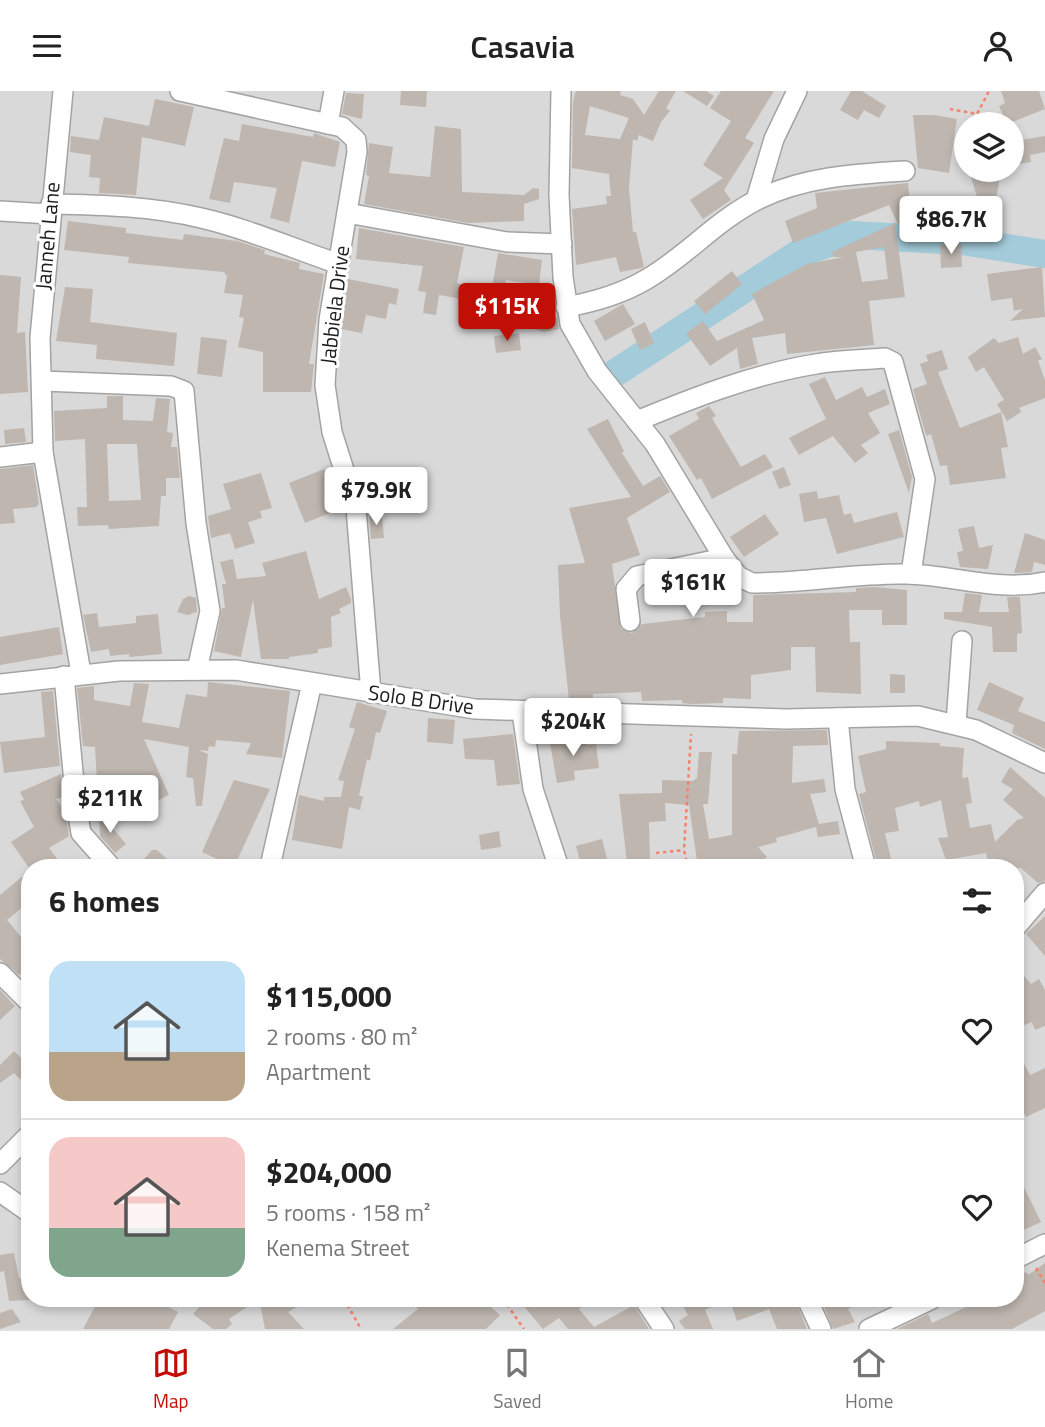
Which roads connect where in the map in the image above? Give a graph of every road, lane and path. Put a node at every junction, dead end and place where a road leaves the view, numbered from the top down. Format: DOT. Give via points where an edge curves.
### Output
graph roads {
  1 [pos="63,91"];
  2 [pos="180,91"];
  3 [pos="334,91"];
  4 [pos="561,91"];
  5 [pos="797,91"];
  6 [pos="989,91"];
  7 [pos="950,109"];
  8 [pos="328,124"];
  9 [pos="905,171"];
  10 [pos="756,200"];
  11 [pos="50,209"];
  12 [pos="0,211"];
  13 [pos="347,213"];
  14 [pos="562,244"];
  15 [pos="339,264"];
  16 [pos="566,307"];
  17 [pos="42,381"];
  18 [pos="638,421"];
  19 [pos="44,452"];
  20 [pos="0,457"];
  21 [pos="724,558"];
  22 [pos="911,574"];
  23 [pos="1045,582"];
  24 [pos="630,621"];
  25 [pos="962,641"];
  26 [pos="197,670"];
  27 [pos="72,675"];
  28 [pos="312,683"];
  29 [pos="0,684"];
  30 [pos="372,693"];
  31 [pos="522,712"];
  32 [pos="692,717"];
  33 [pos="838,718"];
  34 [pos="956,723"];
  35 [pos="1045,763"];
  36 [pos="684,850"];
  37 [pos="656,853"];
  38 [pos="103,859"];
  39 [pos="272,859"];
  40 [pos="556,859"];
  41 [pos="686,859"];
  42 [pos="864,859"];
  43 [pos="1045,893"];
  44 [pos="1024,918"];
  45 [pos="0,973"];
  46 [pos="21,994"];
  47 [pos="21,1143"];
  48 [pos="0,1164"];
  49 [pos="0,1192"];
  50 [pos="21,1207"];
  51 [pos="1045,1244"];
  52 [pos="1024,1254"];
  53 [pos="349,1307"];
  54 [pos="509,1307"];
  55 [pos="650,1307"];
  56 [pos="811,1307"];
  57 [pos="915,1307"];
  58 [pos="361,1329"];
  59 [pos="524,1329"];
  60 [pos="664,1329"];
  61 [pos="821,1329"];
  62 [pos="869,1329"];
  1 -- 11 [label="street, Janneh Lane"];
  2 -- 8 [label="street, Jabbiela Drive"];
  3 -- 8 [label="street"];
  4 -- 14 [label="street"];
  5 -- 10 [label="street" via="774,139"];
  6 -- 7 [label="path" via="977,114"];
  8 -- 13 [label="street, Jabbiela Drive" via="342,127 356,140"];
  9 -- 10 [label="street" via="800,183"];
  10 -- 16 [label="street" via="647,279 603,298"];
  11 -- 12 [label="street"];
  11 -- 15 [label="street" via="123,206 205,218"];
  11 -- 17 [label="street, Janneh Lane" via="40,338"];
  13 -- 14 [label="street" via="494,240"];
  13 -- 15 [label="street, Jabbiela Drive"];
  14 -- 16 [label="street"];
  15 -- 30 [label="street, Jabbiela Drive" via="329,320 327,407 356,508"];
  16 -- 18 [label="street" via="580,345"];
  17 -- 19 [label="street, Janneh Lane"];
  17 -- 26 [label="street" via="171,386 184,391 196,523 210,611"];
  18 -- 21 [label="street"];
  18 -- 22 [label="street" via="697,396 776,372 818,363 885,358 893,362 925,479"];
  19 -- 20 [label="street"];
  19 -- 27 [label="street, Janneh Lane"];
  21 -- 22 [label="street" via="738,576 752,583"];
  21 -- 24 [label="street" via="637,576 626,589"];
  22 -- 23 [label="street" via="1013,586"];
  25 -- 34 [label="street"];
  26 -- 27 [label="street, Solo B Drive"];
  26 -- 28 [label="street, Solo B Drive" via="258,672"];
  27 -- 29 [label="street, Solo B Drive"];
  27 -- 38 [label="street, Janneh Lane" via="81,834"];
  28 -- 30 [label="street, Solo B Drive"];
  28 -- 39 [label="street"];
  30 -- 31 [label="street, Solo B Drive"];
  31 -- 32 [label="street, Solo B Drive"];
  31 -- 40 [label="street" via="533,789"];
  32 -- 33 [label="street, Solo B Drive"];
  32 -- 36 [label="path"];
  33 -- 34 [label="street, Solo B Drive" via="918,716"];
  33 -- 42 [label="street" via="845,789"];
  34 -- 35 [label="street, Solo B Drive"];
  36 -- 37 [label="path"];
  36 -- 41 [label="path"];
  43 -- 44 [label="street"];
  45 -- 46 [label="street"];
  47 -- 48 [label="street"];
  49 -- 50 [label="street"];
  51 -- 52 [label="street"];
  53 -- 58 [label="path"];
  54 -- 59 [label="path"];
  55 -- 60 [label="street"];
  56 -- 61 [label="street"];
  57 -- 62 [label="street"];
}
